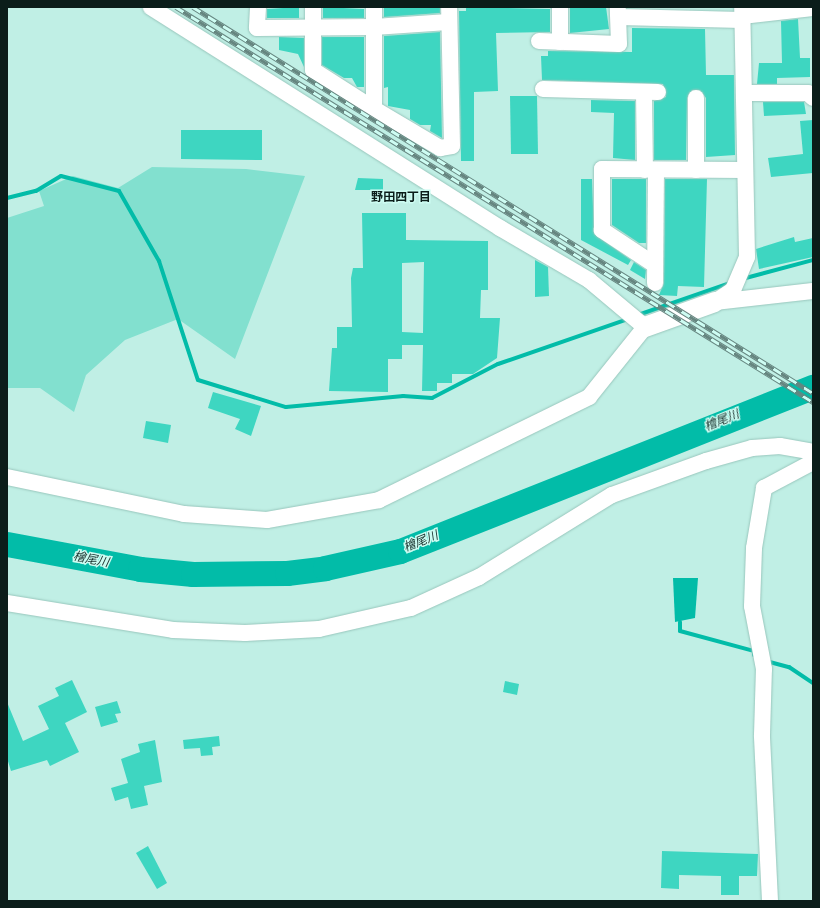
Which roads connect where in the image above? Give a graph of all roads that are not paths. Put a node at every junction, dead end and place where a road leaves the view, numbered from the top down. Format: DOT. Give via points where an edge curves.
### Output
graph roads {
  1 [pos="151,7"];
  2 [pos="258,7"];
  3 [pos="313,7"];
  4 [pos="374,7"];
  5 [pos="560,7"];
  6 [pos="811,8"];
  7 [pos="618,12"];
  8 [pos="448,14"];
  9 [pos="742,14"];
  10 [pos="313,28"];
  11 [pos="374,28"];
  12 [pos="539,41"];
  13 [pos="560,42"];
  14 [pos="543,90"];
  15 [pos="744,93"];
  16 [pos="696,98"];
  17 [pos="813,98"];
  18 [pos="374,108"];
  19 [pos="651,170"];
  20 [pos="696,170"];
  21 [pos="745,170"];
  22 [pos="656,265"];
  23 [pos="655,283"];
  24 [pos="813,291"];
  25 [pos="715,302"];
  26 [pos="645,327"];
  27 [pos="813,452"];
  28 [pos="813,462"];
  29 [pos="7,477"];
  30 [pos="7,603"];
  31 [pos="770,901"];
  1 -- 26 [label="street" via="500,228 589,280"];
  2 -- 10 [label="street" via="257,28"];
  3 -- 10 [label="street"];
  4 -- 11 [label="street"];
  5 -- 13 [label="street"];
  6 -- 9 [label="street"];
  7 -- 9 [label="street"];
  7 -- 13 [label="street" via="619,44"];
  8 -- 11 [label="street"];
  8 -- 18 [label="street" via="452,146 440,148"];
  9 -- 15 [label="street"];
  10 -- 11 [label="street"];
  10 -- 18 [label="street" via="313,70"];
  11 -- 18 [label="street"];
  12 -- 13 [label="street"];
  14 -- 19 [label="street" via="571,83 651,92"];
  15 -- 17 [label="street" via="808,93"];
  15 -- 21 [label="street"];
  16 -- 20 [label="street"];
  19 -- 20 [label="street"];
  19 -- 22 [label="street"];
  19 -- 22 [label="street" via="602,169 602,230"];
  20 -- 21 [label="street"];
  21 -- 25 [label="street" via="747,257 733,290"];
  22 -- 23 [label="street"];
  24 -- 25 [label="street"];
  25 -- 26 [label="street"];
  26 -- 29 [label="street" via="589,397 379,500 267,520 184,514"];
  27 -- 30 [label="street" via="780,446 752,448 706,461 612,496 479,577 411,608 319,629 245,633 173,630"];
  28 -- 31 [label="street" via="764,488 754,548 752,606 764,669 762,735"];
}
